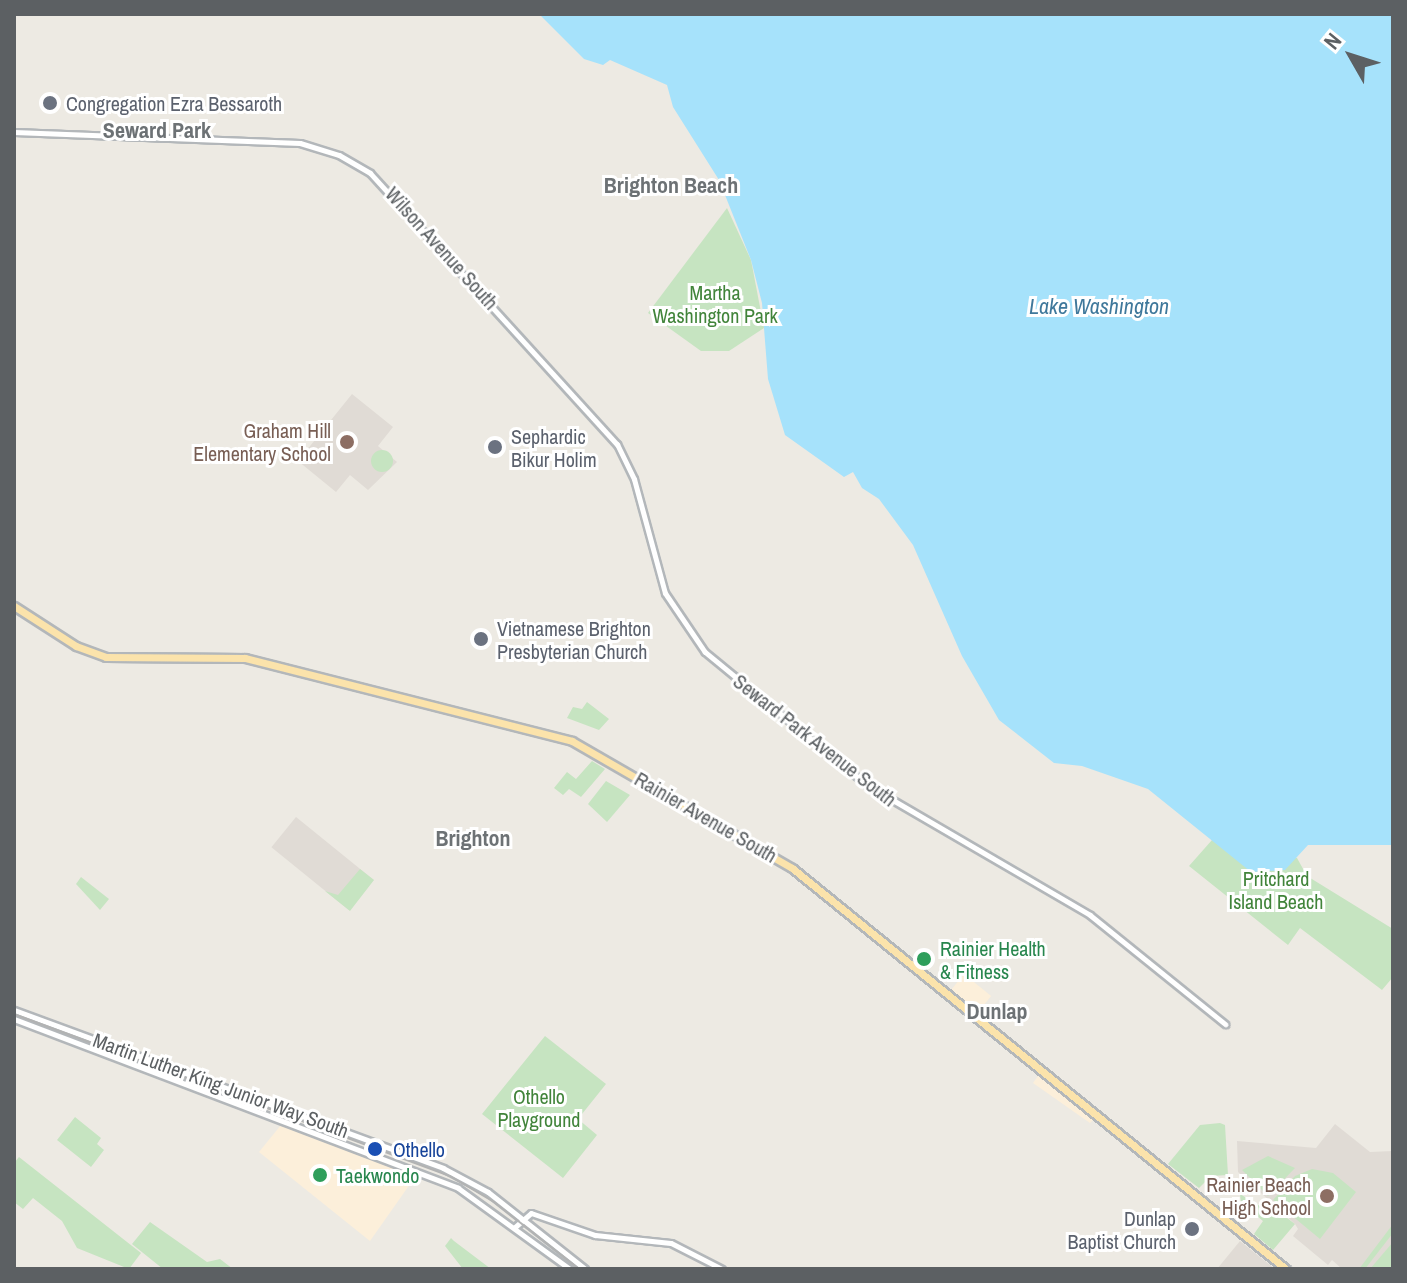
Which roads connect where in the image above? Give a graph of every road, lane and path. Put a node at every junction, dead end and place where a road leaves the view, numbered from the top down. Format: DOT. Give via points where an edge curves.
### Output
graph roads {
  1 [pos="14,132"];
  2 [pos="531,345"];
  3 [pos="14,606"];
  4 [pos="14,1010"];
  5 [pos="14,1019"];
  6 [pos="1225,1024"];
  7 [pos="540,1217"];
  8 [pos="521,1218"];
  9 [pos="527,1223"];
  10 [pos="515,1227"];
  11 [pos="570,1269"];
  12 [pos="585,1269"];
  13 [pos="722,1269"];
  14 [pos="1286,1269"];
  1 -- 2 [label="main road, Wilson Avenue South" via="271,141 339,155 389,188"];
  2 -- 6 [label="main road, Seward Park Avenue South" via="623,454 665,593 705,652 867,785 1090,915"];
  3 -- 14 [label="main road, Rainier Avenue South" via="76,646 106,657 245,658 572,741 786,864"];
  4 -- 8 [label="main road, Martin Luther King Junior Way South" via="425,1160 479,1186"];
  5 -- 10 [label="main road, Martin Luther King Junior Way South" via="440,1180 476,1197"];
  7 -- 8 [label="main road" via="531,1213"];
  7 -- 9 [label="main road"];
  7 -- 13 [label="main road" via="608,1238 671,1243"];
  8 -- 9 [label="main road, Martin Luther King Junior Way South"];
  8 -- 10 [label="main road"];
  9 -- 10 [label="main road"];
  9 -- 12 [label="main road, Martin Luther King Junior Way South"];
  10 -- 11 [label="main road, Martin Luther King Junior Way South"];
}
